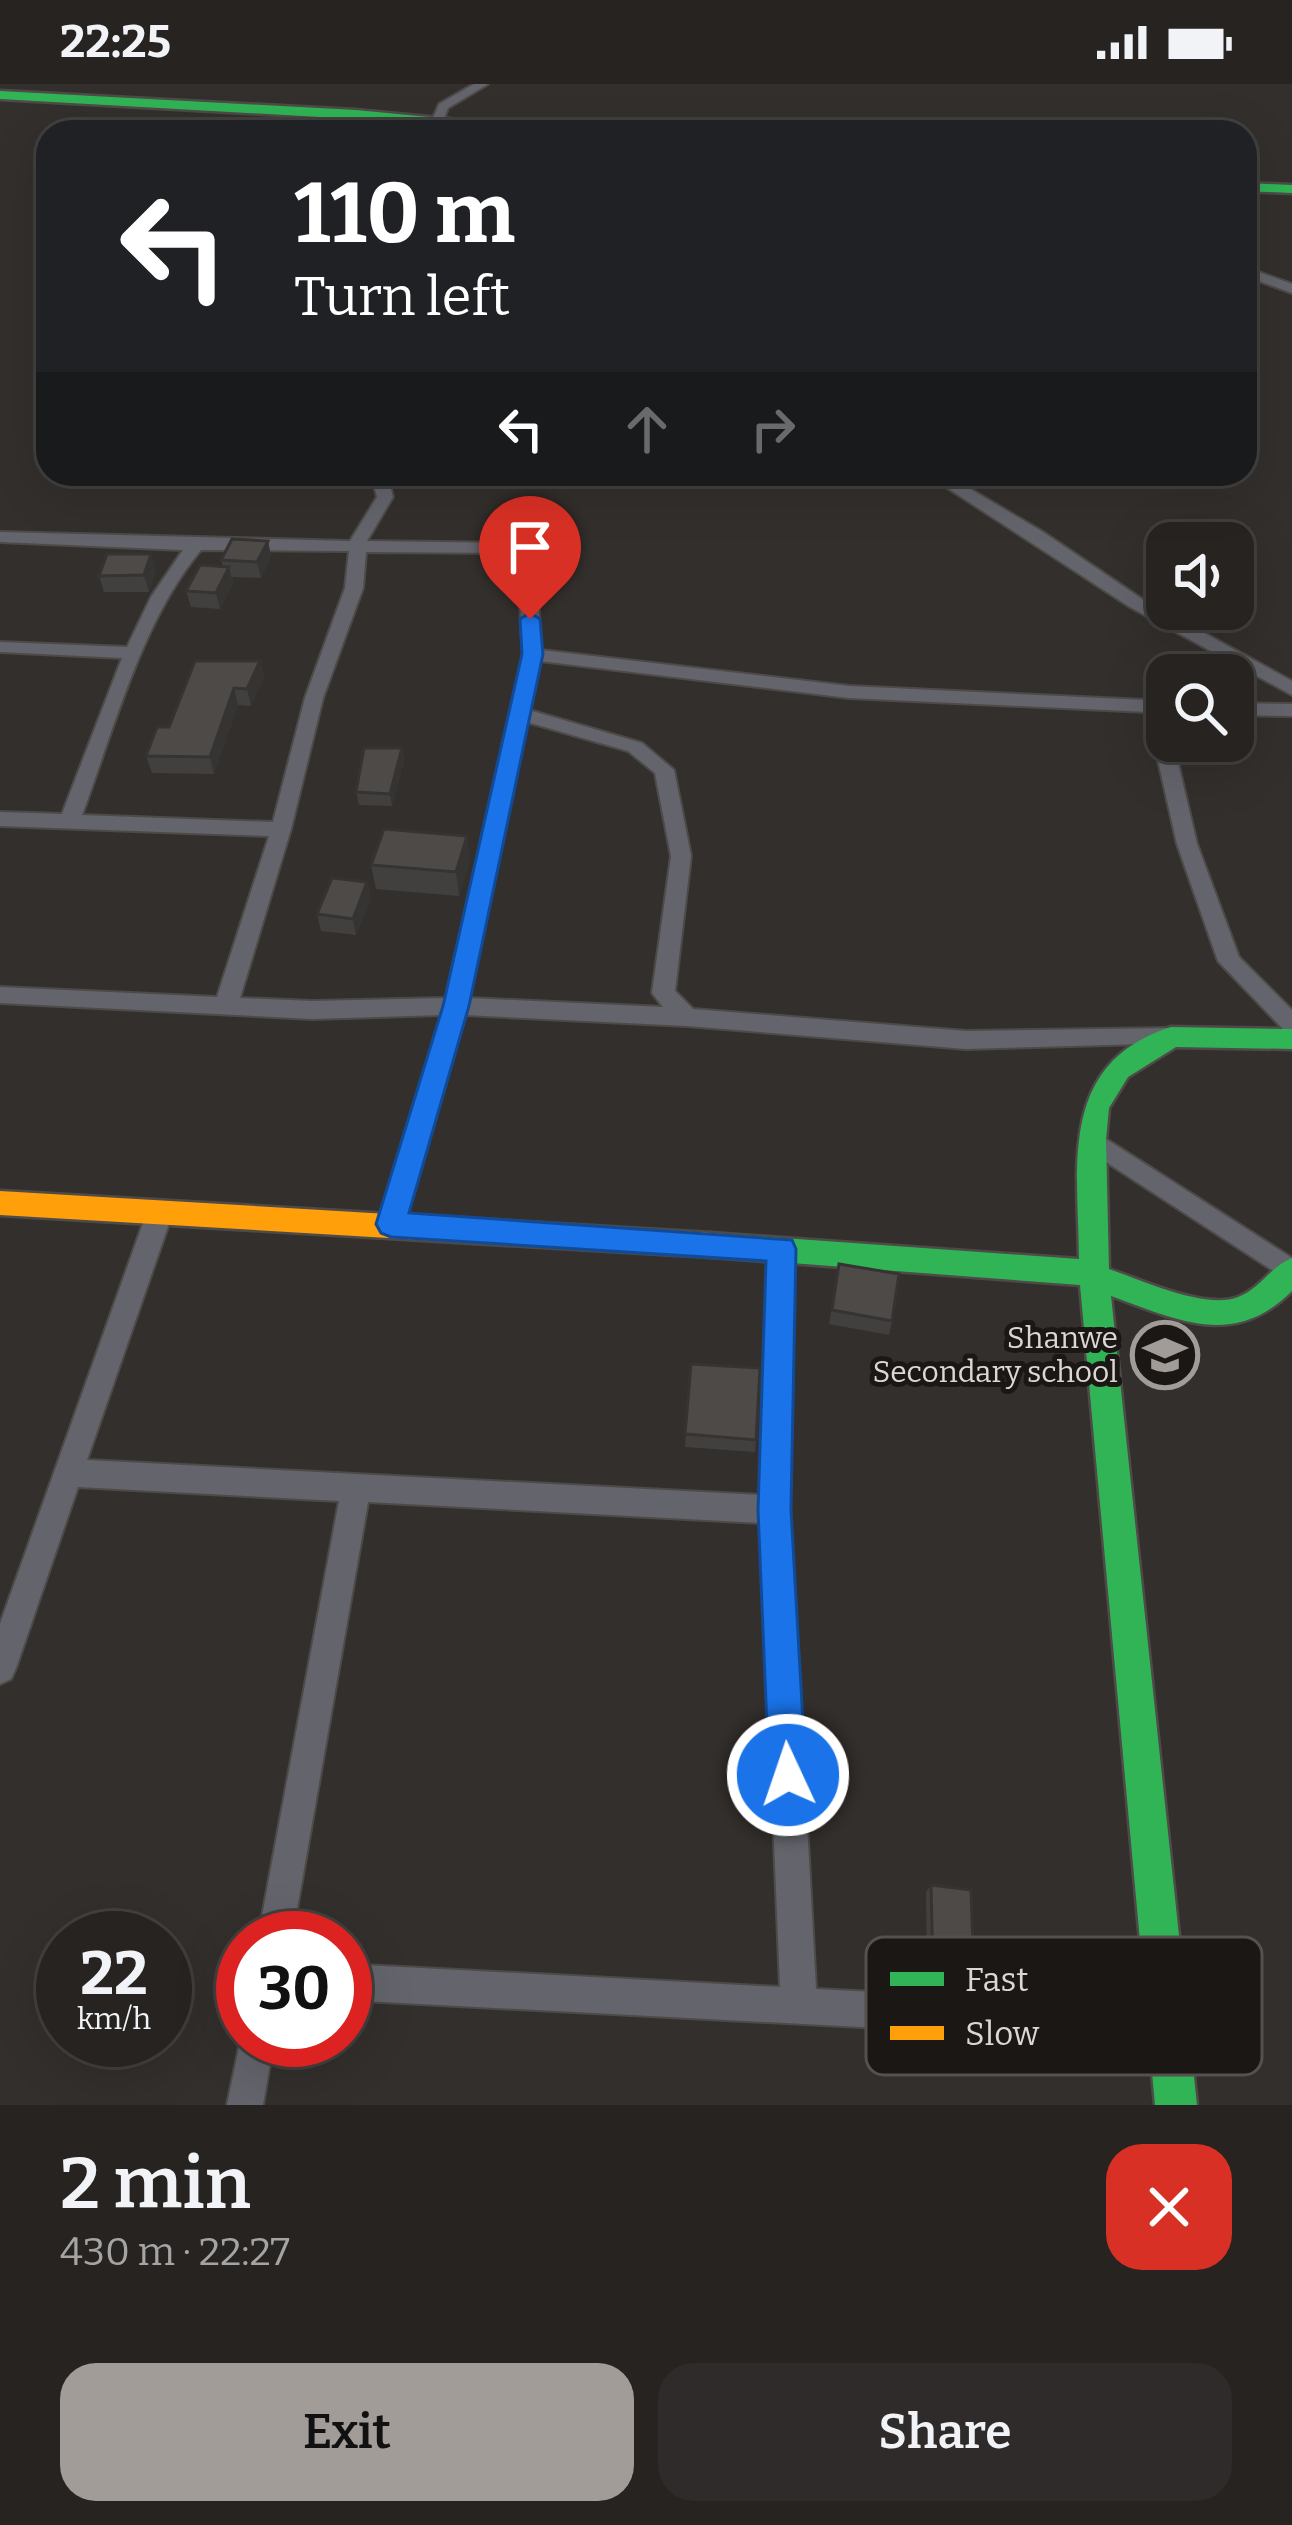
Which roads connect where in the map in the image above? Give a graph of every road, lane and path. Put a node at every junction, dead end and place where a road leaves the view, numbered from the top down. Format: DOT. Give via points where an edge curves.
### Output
graph roads {
  1 [pos="482,84"];
  2 [pos="0,95"];
  3 [pos="361,120"];
  4 [pos="437,120"];
  5 [pos="1257,188"];
  6 [pos="1292,189"];
  7 [pos="1257,276"];
  8 [pos="1292,290"];
  9 [pos="382,486"];
  10 [pos="954,486"];
  11 [pos="527,510"];
  12 [pos="0,537"];
  13 [pos="196,545"];
  14 [pos="356,548"];
  15 [pos="525,548"];
  16 [pos="0,647"];
  17 [pos="136,653"];
  18 [pos="532,654"];
  19 [pos="1292,689"];
  20 [pos="1146,707"];
  21 [pos="1254,709"];
  22 [pos="1292,710"];
  23 [pos="519,712"];
  24 [pos="1171,762"];
  25 [pos="0,819"];
  26 [pos="70,820"];
  27 [pos="280,829"];
  28 [pos="0,995"];
  29 [pos="226,1006"];
  30 [pos="456,1006"];
  31 [pos="687,1017"];
  32 [pos="1292,1024"];
  33 [pos="1171,1037"];
  34 [pos="1292,1039"];
  35 [pos="1092,1140"];
  36 [pos="0,1203"];
  37 [pos="160,1212"];
  38 [pos="391,1224"];
  39 [pos="782,1249"];
  40 [pos="1292,1272"];
  41 [pos="1094,1274"];
  42 [pos="69,1473"];
  43 [pos="356,1491"];
  44 [pos="775,1510"];
  45 [pos="0,1668"];
  46 [pos="279,1911"];
  47 [pos="1158,1937"];
  48 [pos="372,1983"];
  49 [pos="799,2005"];
  50 [pos="866,2009"];
  51 [pos="251,2067"];
  52 [pos="1172,2075"];
  53 [pos="244,2105"];
  54 [pos="1176,2105"];
  1 -- 4 [label="street" via="452,98"];
  2 -- 3 [label="street"];
  5 -- 6 [label="street"];
  7 -- 8 [label="street"];
  9 -- 14 [label="street" via="385,497"];
  10 -- 19 [label="street" via="1136,603"];
  11 -- 15 [label="street"];
  12 -- 13 [label="street"];
  13 -- 14 [label="street"];
  13 -- 17 [label="street" via="179,561"];
  14 -- 15 [label="street"];
  14 -- 27 [label="street" via="354,588"];
  15 -- 18 [label="street"];
  16 -- 17 [label="street"];
  17 -- 26 [label="street"];
  18 -- 20 [label="street" via="824,690"];
  18 -- 23 [label="street"];
  21 -- 22 [label="street"];
  23 -- 30 [label="street"];
  23 -- 31 [label="street" via="635,747 664,770 681,856 663,993"];
  24 -- 32 [label="street" via="1187,844 1229,961"];
  25 -- 26 [label="street"];
  26 -- 27 [label="street"];
  27 -- 29 [label="street"];
  28 -- 29 [label="street"];
  29 -- 30 [label="street"];
  30 -- 31 [label="street"];
  30 -- 38 [label="street"];
  31 -- 33 [label="street" via="966,1040"];
  33 -- 34 [label="street"];
  33 -- 35 [label="street" via="1119,1070 1096,1107"];
  35 -- 40 [label="street"];
  35 -- 41 [label="street"];
  36 -- 37 [label="street"];
  37 -- 38 [label="street"];
  37 -- 42 [label="street"];
  38 -- 39 [label="street"];
  39 -- 41 [label="street"];
  39 -- 44 [label="street"];
  40 -- 41 [label="street" via="1273,1295 1232,1316 1183,1310"];
  41 -- 47 [label="street"];
  42 -- 43 [label="street"];
  42 -- 45 [label="street"];
  43 -- 44 [label="street"];
  43 -- 46 [label="street"];
  44 -- 49 [label="street"];
  48 -- 49 [label="street"];
  49 -- 50 [label="street"];
  51 -- 53 [label="street"];
  52 -- 54 [label="street"];
}
